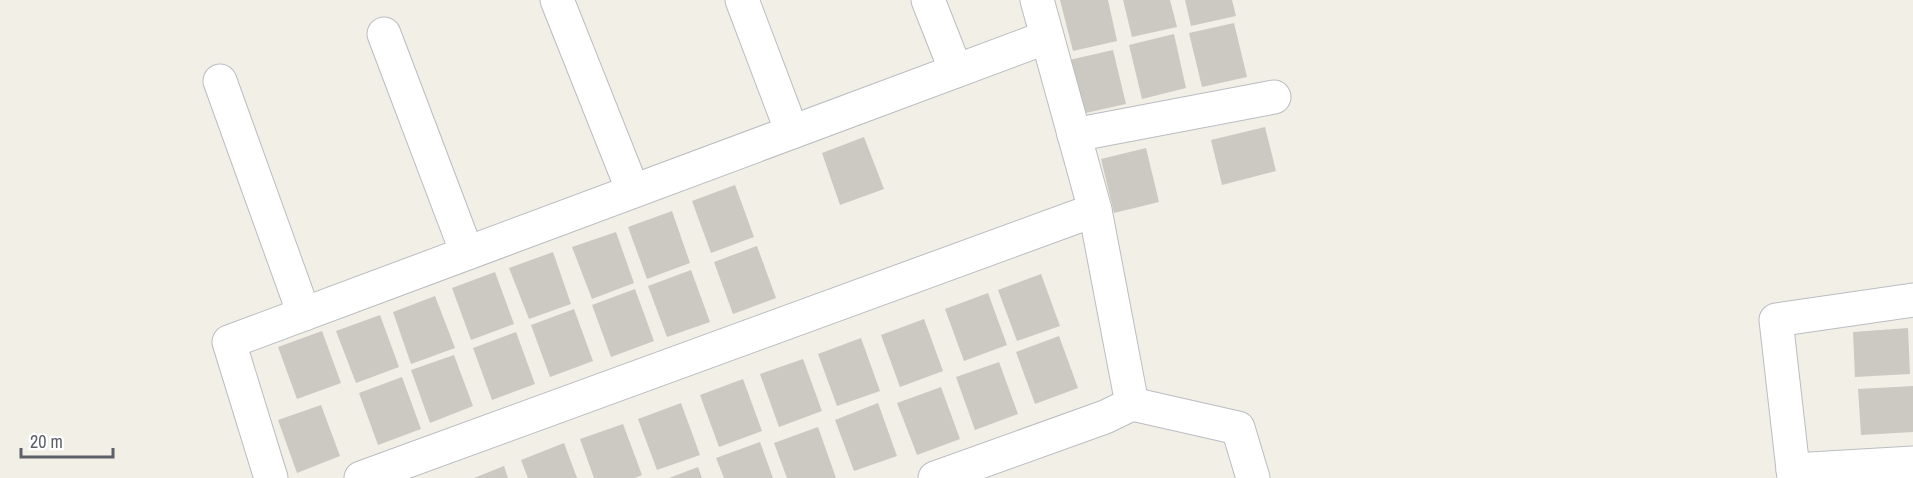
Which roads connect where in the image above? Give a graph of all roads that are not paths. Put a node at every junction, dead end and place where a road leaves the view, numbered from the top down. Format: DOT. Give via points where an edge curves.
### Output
graph roads {
  1 [pos="557,0"];
  2 [pos="742,0"];
  3 [pos="928,0"];
  4 [pos="1037,0"];
  5 [pos="384,34"];
  6 [pos="1047,38"];
  7 [pos="956,71"];
  8 [pos="220,81"];
  9 [pos="1274,97"];
  10 [pos="792,132"];
  11 [pos="1074,135"];
  12 [pos="633,191"];
  13 [pos="1095,210"];
  14 [pos="467,253"];
  15 [pos="1913,300"];
  16 [pos="304,314"];
  17 [pos="1132,404"];
  18 [pos="1913,463"];
  19 [pos="1794,474"];
  20 [pos="271,478"];
  21 [pos="361,478"];
  22 [pos="935,478"];
  23 [pos="1253,478"];
  1 -- 12 [label="street"];
  2 -- 10 [label="street"];
  3 -- 7 [label="street"];
  4 -- 6 [label="street"];
  5 -- 14 [label="street"];
  6 -- 7 [label="street"];
  6 -- 11 [label="street"];
  7 -- 10 [label="street"];
  8 -- 16 [label="street"];
  9 -- 11 [label="street"];
  10 -- 12 [label="street"];
  11 -- 13 [label="street"];
  12 -- 14 [label="street"];
  13 -- 17 [label="street"];
  13 -- 21 [label="street"];
  14 -- 16 [label="street"];
  15 -- 19 [label="street" via="1776,320"];
  16 -- 20 [label="street" via="229,342"];
  17 -- 22 [label="street"];
  17 -- 23 [label="street" via="1238,428"];
  18 -- 19 [label="street"];
}
